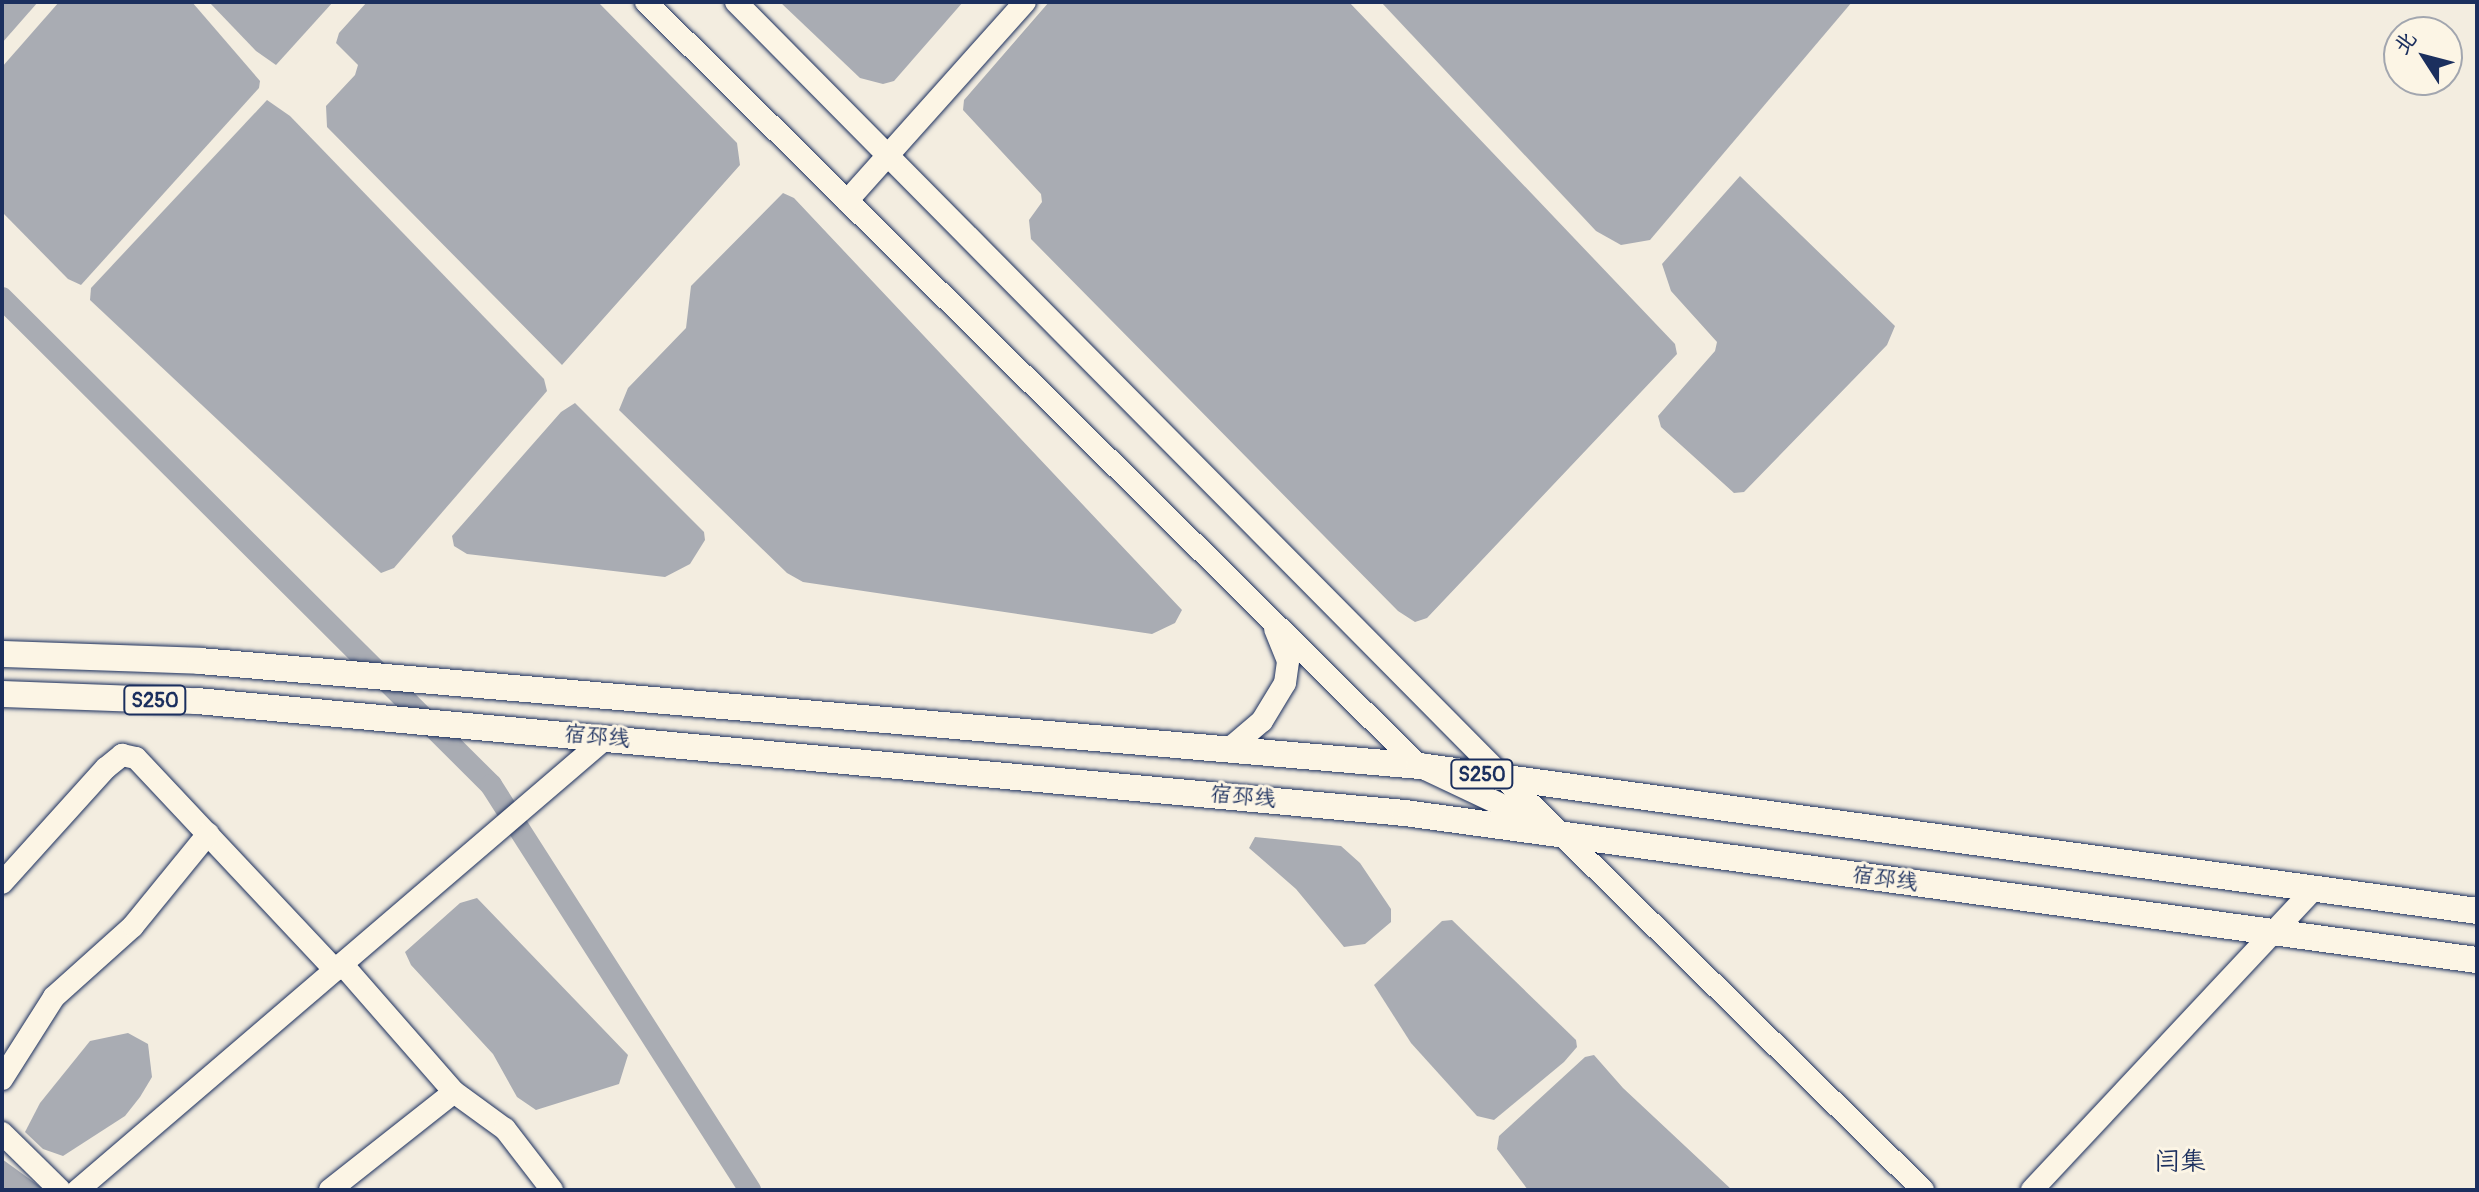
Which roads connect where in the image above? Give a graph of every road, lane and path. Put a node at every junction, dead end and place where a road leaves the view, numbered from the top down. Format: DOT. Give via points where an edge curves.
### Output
graph roads {
  1 [pos="646,2"];
  2 [pos="736,2"];
  3 [pos="1025,2"];
  4 [pos="888,156"];
  5 [pos="847,201"];
  6 [pos="1272,620"];
  7 [pos="2,654"];
  8 [pos="2,694"];
  9 [pos="606,738"];
  10 [pos="1229,749"];
  11 [pos="1419,766"];
  12 [pos="1503,777"];
  13 [pos="208,834"];
  14 [pos="1565,835"];
  15 [pos="2,883"];
  16 [pos="2314,889"];
  17 [pos="2477,911"];
  18 [pos="2274,933"];
  19 [pos="2477,960"];
  20 [pos="338,967"];
  21 [pos="2,1079"];
  22 [pos="454,1092"];
  23 [pos="2,1133"];
  24 [pos="60,1190"];
  25 [pos="78,1190"];
  26 [pos="330,1190"];
  27 [pos="552,1190"];
  28 [pos="1923,1190"];
  29 [pos="2032,1190"];
  1 -- 5 [label="street"];
  2 -- 4 [label="street"];
  3 -- 4 [label="street"];
  4 -- 5 [label="street"];
  4 -- 12 [label="street"];
  5 -- 6 [label="street"];
  6 -- 10 [label="street" via="1288,661 1285,683 1262,721"];
  6 -- 11 [label="street"];
  7 -- 10 [label="main road, 宿邳线 / S250" via="300,670"];
  8 -- 9 [label="main road, 宿邳线 / S250" via="197,701"];
  9 -- 14 [label="main road, 宿邳线 / S250" via="1390,811"];
  9 -- 20 [label="street"];
  10 -- 11 [label="main road, 宿邳线 / S250"];
  11 -- 12 [label="main road, 宿邳线 / S250"];
  11 -- 14 [label="street"];
  12 -- 14 [label="street"];
  12 -- 16 [label="main road, 宿邳线 / S250"];
  13 -- 15 [label="street" via="136,758 122,755"];
  13 -- 20 [label="street"];
  13 -- 21 [label="street" via="133,926 54,997"];
  14 -- 18 [label="main road, 宿邳线 / S250"];
  14 -- 28 [label="street"];
  16 -- 17 [label="main road, 宿邳线 / S250"];
  16 -- 18 [label="street"];
  18 -- 19 [label="main road, 宿邳线 / S250"];
  18 -- 29 [label="street"];
  20 -- 22 [label="street"];
  20 -- 25 [label="street"];
  22 -- 26 [label="street"];
  22 -- 27 [label="street" via="505,1129"];
  23 -- 24 [label="street"];
}
